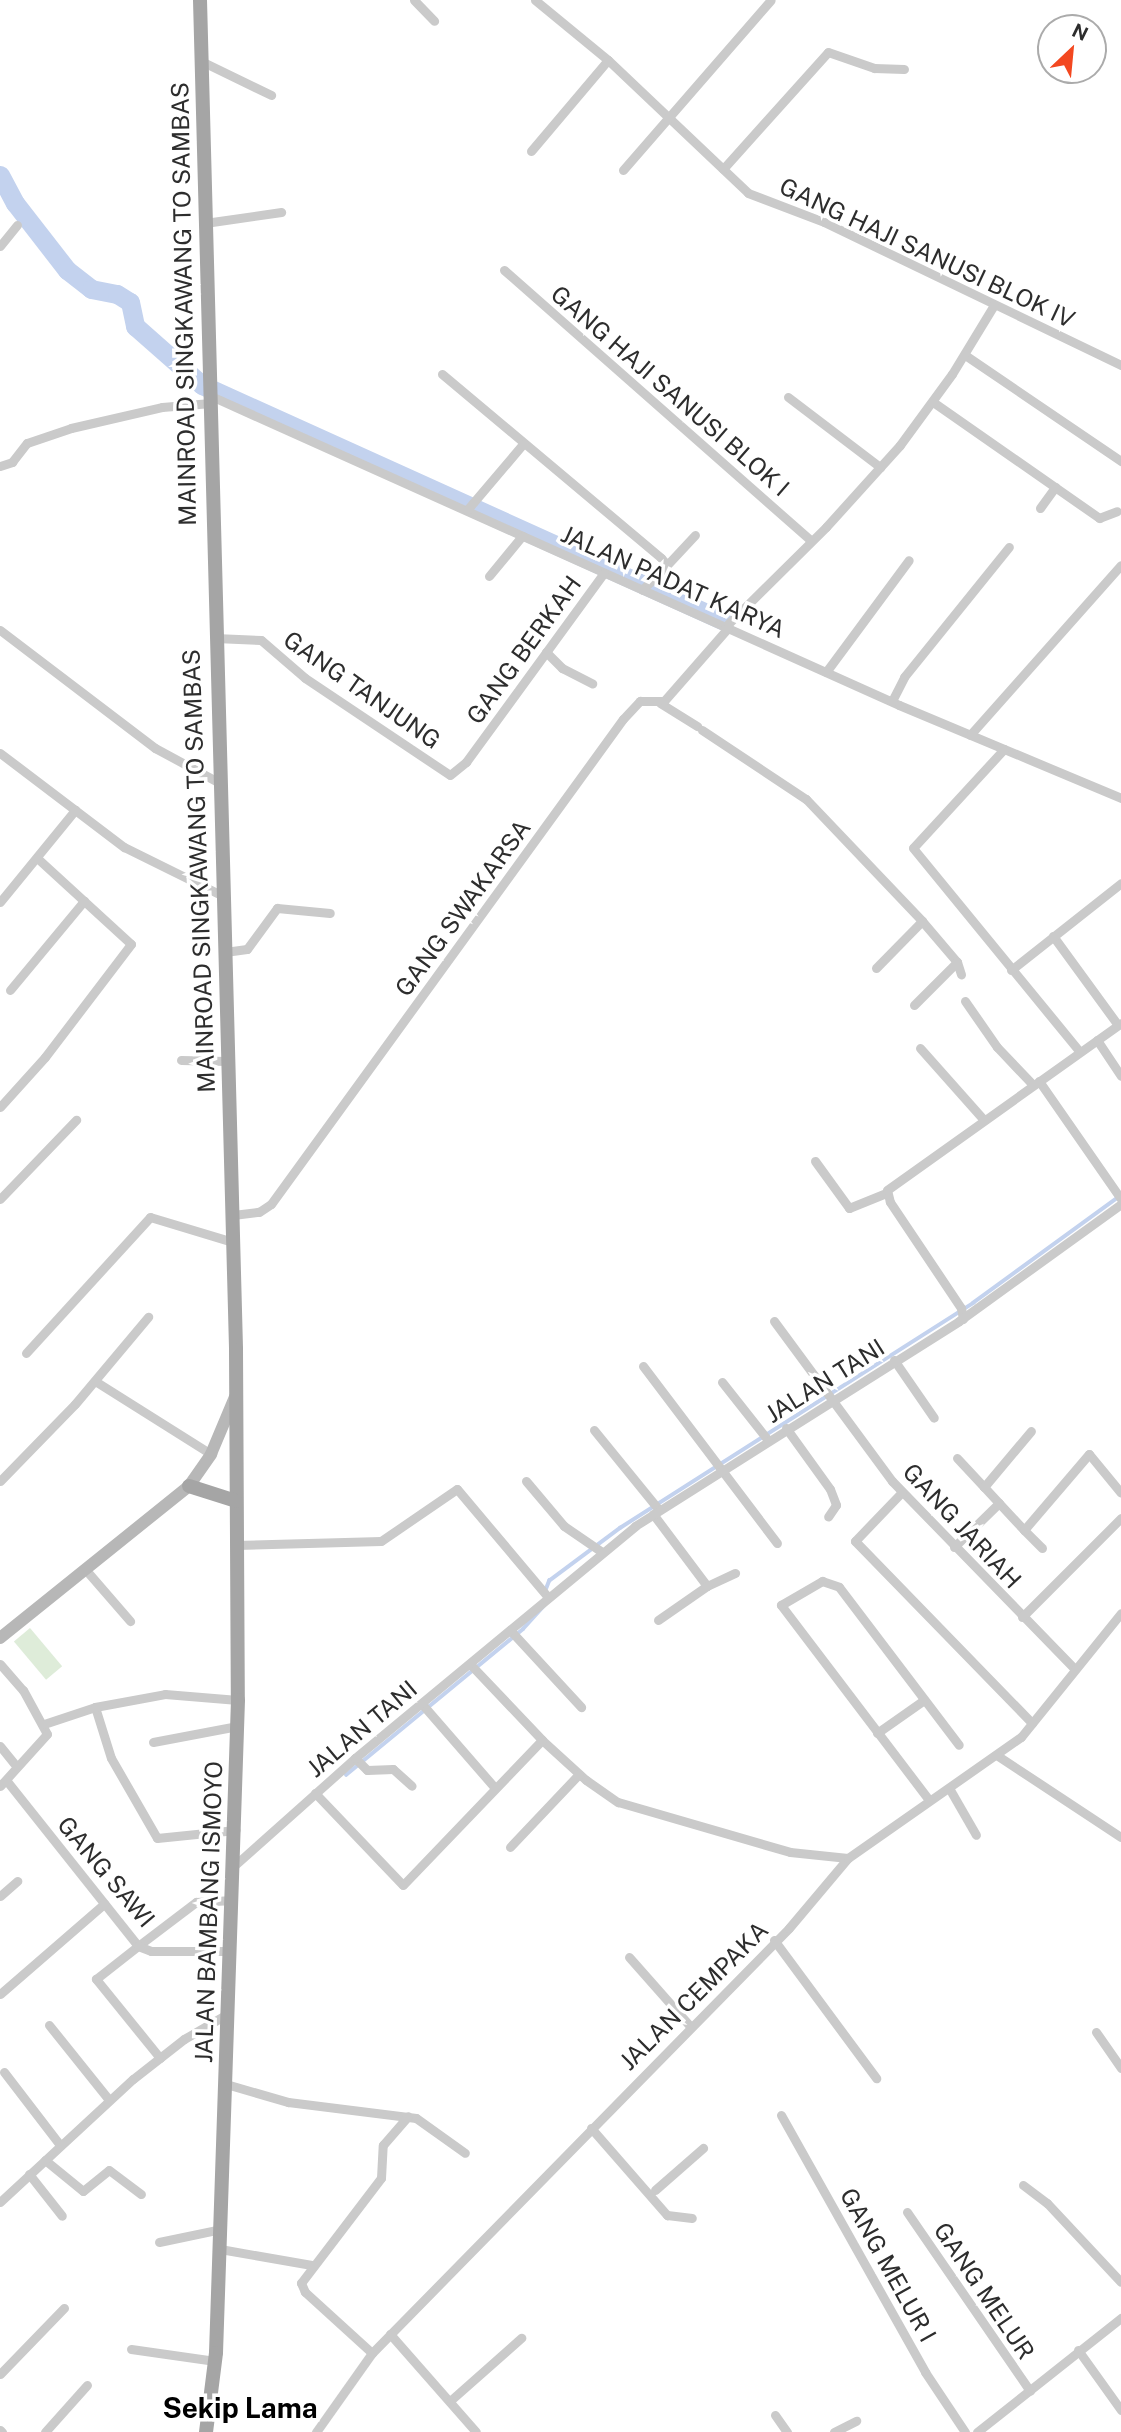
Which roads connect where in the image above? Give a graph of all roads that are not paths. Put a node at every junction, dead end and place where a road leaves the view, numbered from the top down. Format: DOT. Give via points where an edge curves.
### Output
graph roads {
  1 [pos="200,0"];
  2 [pos="414,0"];
  3 [pos="535,0"];
  4 [pos="771,0"];
  5 [pos="434,21"];
  6 [pos="608,60"];
  7 [pos="201,61"];
  8 [pos="904,69"];
  9 [pos="271,95"];
  10 [pos="670,117"];
  11 [pos="531,151"];
  12 [pos="723,169"];
  13 [pos="623,170"];
  14 [pos="281,212"];
  15 [pos="205,223"];
  16 [pos="17,225"];
  17 [pos="0,246"];
  18 [pos="504,270"];
  19 [pos="994,304"];
  20 [pos="965,355"];
  21 [pos="1121,365"];
  22 [pos="442,374"];
  23 [pos="211,394"];
  24 [pos="788,397"];
  25 [pos="933,402"];
  26 [pos="523,444"];
  27 [pos="1121,461"];
  28 [pos="0,466"];
  29 [pos="880,467"];
  30 [pos="1055,487"];
  31 [pos="1040,508"];
  32 [pos="467,510"];
  33 [pos="1117,511"];
  34 [pos="695,535"];
  35 [pos="522,536"];
  36 [pos="811,541"];
  37 [pos="1009,547"];
  38 [pos="909,560"];
  39 [pos="667,565"];
  40 [pos="1121,565"];
  41 [pos="604,573"];
  42 [pos="489,576"];
  43 [pos="645,587"];
  44 [pos="726,627"];
  45 [pos="0,630"];
  46 [pos="215,638"];
  47 [pos="546,652"];
  48 [pos="828,669"];
  49 [pos="592,683"];
  50 [pos="894,696"];
  51 [pos="660,703"];
  52 [pos="974,731"];
  53 [pos="1004,749"];
  54 [pos="0,753"];
  55 [pos="446,773"];
  56 [pos="218,782"];
  57 [pos="1121,798"];
  58 [pos="75,810"];
  59 [pos="37,858"];
  60 [pos="1121,883"];
  61 [pos="223,896"];
  62 [pos="84,901"];
  63 [pos="0,902"];
  64 [pos="330,913"];
  65 [pos="922,921"];
  66 [pos="1053,936"];
  67 [pos="228,951"];
  68 [pos="957,962"];
  69 [pos="876,968"];
  70 [pos="1011,970"];
  71 [pos="961,974"];
  72 [pos="9,990"];
  73 [pos="965,1002"];
  74 [pos="914,1005"];
  75 [pos="1119,1024"];
  76 [pos="1097,1040"];
  77 [pos="920,1048"];
  78 [pos="1079,1051"];
  79 [pos="181,1060"];
  80 [pos="227,1062"];
  81 [pos="1121,1076"];
  82 [pos="1036,1083"];
  83 [pos="0,1107"];
  84 [pos="983,1119"];
  85 [pos="76,1120"];
  86 [pos="815,1161"];
  87 [pos="886,1193"];
  88 [pos="0,1199"];
  89 [pos="1121,1201"];
  90 [pos="240,1215"];
  91 [pos="233,1242"];
  92 [pos="961,1314"];
  93 [pos="148,1317"];
  94 [pos="774,1321"];
  95 [pos="26,1353"];
  96 [pos="894,1360"];
  97 [pos="643,1366"];
  98 [pos="95,1381"];
  99 [pos="722,1382"];
  100 [pos="237,1393"];
  101 [pos="828,1397"];
  102 [pos="934,1418"];
  103 [pos="786,1428"];
  104 [pos="594,1430"];
  105 [pos="1031,1431"];
  106 [pos="765,1436"];
  107 [pos="211,1454"];
  108 [pos="957,1458"];
  109 [pos="719,1465"];
  110 [pos="526,1480"];
  111 [pos="0,1481"];
  112 [pos="189,1486"];
  113 [pos="984,1487"];
  114 [pos="902,1492"];
  115 [pos="1121,1493"];
  116 [pos="236,1501"];
  117 [pos="999,1503"];
  118 [pos="656,1512"];
  119 [pos="828,1517"];
  120 [pos="1121,1518"];
  121 [pos="1024,1530"];
  122 [pos="777,1543"];
  123 [pos="236,1545"];
  124 [pos="954,1547"];
  125 [pos="1042,1548"];
  126 [pos="602,1552"];
  127 [pos="85,1569"];
  128 [pos="735,1573"];
  129 [pos="707,1586"];
  130 [pos="546,1593"];
  131 [pos="1121,1613"];
  132 [pos="1022,1617"];
  133 [pos="658,1620"];
  134 [pos="130,1621"];
  135 [pos="510,1630"];
  136 [pos="0,1638"];
  137 [pos="0,1664"];
  138 [pos="474,1669"];
  139 [pos="1075,1669"];
  140 [pos="238,1700"];
  141 [pos="924,1700"];
  142 [pos="424,1706"];
  143 [pos="95,1707"];
  144 [pos="581,1707"];
  145 [pos="1032,1723"];
  146 [pos="44,1724"];
  147 [pos="238,1726"];
  148 [pos="877,1733"];
  149 [pos="542,1740"];
  150 [pos="153,1742"];
  151 [pos="959,1745"];
  152 [pos="0,1746"];
  153 [pos="998,1756"];
  154 [pos="358,1762"];
  155 [pos="14,1763"];
  156 [pos="579,1774"];
  157 [pos="3,1783"];
  158 [pos="412,1786"];
  159 [pos="495,1788"];
  160 [pos="949,1788"];
  161 [pos="315,1793"];
  162 [pos="929,1800"];
  163 [pos="236,1830"];
  164 [pos="976,1835"];
  165 [pos="1121,1837"];
  166 [pos="510,1847"];
  167 [pos="848,1858"];
  168 [pos="239,1861"];
  169 [pos="18,1881"];
  170 [pos="0,1896"];
  171 [pos="233,1900"];
  172 [pos="104,1904"];
  173 [pos="774,1940"];
  174 [pos="138,1946"];
  175 [pos="231,1951"];
  176 [pos="629,1957"];
  177 [pos="0,1994"];
  178 [pos="229,2013"];
  179 [pos="686,2022"];
  180 [pos="49,2025"];
  181 [pos="1096,2032"];
  182 [pos="160,2058"];
  183 [pos="1121,2067"];
  184 [pos="4,2072"];
  185 [pos="876,2078"];
  186 [pos="229,2084"];
  187 [pos="109,2100"];
  188 [pos="780,2115"];
  189 [pos="408,2116"];
  190 [pos="591,2128"];
  191 [pos="60,2145"];
  192 [pos="703,2148"];
  193 [pos="465,2153"];
  194 [pos="44,2160"];
  195 [pos="29,2174"];
  196 [pos="1023,2185"];
  197 [pos="655,2190"];
  198 [pos="141,2194"];
  199 [pos="1,2199"];
  200 [pos="907,2212"];
  201 [pos="62,2216"];
  202 [pos="692,2218"];
  203 [pos="221,2229"];
  204 [pos="159,2242"];
  205 [pos="224,2250"];
  206 [pos="312,2264"];
  207 [pos="1121,2282"];
  208 [pos="64,2308"];
  209 [pos="1121,2318"];
  210 [pos="390,2334"];
  211 [pos="521,2338"];
  212 [pos="131,2349"];
  213 [pos="1078,2350"];
  214 [pos="372,2353"];
  215 [pos="215,2361"];
  216 [pos="0,2374"];
  217 [pos="87,2385"];
  218 [pos="1030,2391"];
  219 [pos="451,2400"];
  220 [pos="1121,2410"];
  221 [pos="775,2415"];
  222 [pos="856,2421"];
  223 [pos="45,2432"];
  224 [pos="206,2432"];
  225 [pos="316,2432"];
  226 [pos="476,2432"];
  227 [pos="787,2432"];
  228 [pos="834,2432"];
  229 [pos="965,2432"];
  230 [pos="977,2432"];
  1 -- 7 [label="main road, MAINROAD SINGKAWANG TO SAMBAS"];
  2 -- 5 [label="street"];
  3 -- 6 [label="street, GANG HAJI SANUSI BLOK IV"];
  4 -- 10 [label="street"];
  6 -- 10 [label="street, GANG HAJI SANUSI BLOK IV"];
  6 -- 11 [label="street"];
  7 -- 9 [label="street"];
  7 -- 15 [label="main road, MAINROAD SINGKAWANG TO SAMBAS"];
  8 -- 12 [label="street" via="874,68 828,52"];
  10 -- 12 [label="street, GANG HAJI SANUSI BLOK IV"];
  10 -- 13 [label="street"];
  12 -- 19 [label="street, GANG HAJI SANUSI BLOK IV" via="755,197 790,207"];
  14 -- 15 [label="street"];
  15 -- 23 [label="main road, MAINROAD SINGKAWANG TO SAMBAS"];
  16 -- 17 [label="street"];
  18 -- 36 [label="street, GANG HAJI SANUSI BLOK I"];
  19 -- 20 [label="street"];
  19 -- 21 [label="street, GANG HAJI SANUSI BLOK IV"];
  20 -- 25 [label="street"];
  20 -- 27 [label="street"];
  22 -- 26 [label="street"];
  23 -- 28 [label="street" via="27,443 12,461"];
  23 -- 32 [label="street, JALAN PADAT KARYA"];
  23 -- 46 [label="main road, MAINROAD SINGKAWANG TO SAMBAS"];
  24 -- 29 [label="street"];
  25 -- 29 [label="street"];
  25 -- 30 [label="street"];
  26 -- 32 [label="street"];
  26 -- 39 [label="street" via="578,485"];
  29 -- 36 [label="street"];
  30 -- 31 [label="street"];
  30 -- 33 [label="street" via="1099,518"];
  32 -- 35 [label="street, JALAN PADAT KARYA"];
  34 -- 39 [label="street"];
  35 -- 41 [label="street, JALAN PADAT KARYA"];
  35 -- 42 [label="street"];
  36 -- 44 [label="street"];
  37 -- 50 [label="street"];
  38 -- 48 [label="street"];
  39 -- 43 [label="street"];
  40 -- 52 [label="street"];
  41 -- 43 [label="street, JALAN PADAT KARYA"];
  41 -- 47 [label="street, GANG BERKAH"];
  43 -- 44 [label="street, JALAN PADAT KARYA"];
  44 -- 48 [label="street, JALAN PADAT KARYA"];
  44 -- 51 [label="street"];
  45 -- 56 [label="street" via="155,748"];
  46 -- 55 [label="street, GANG TANJUNG" via="261,640 305,678"];
  46 -- 56 [label="main road, MAINROAD SINGKAWANG TO SAMBAS"];
  47 -- 49 [label="street" via="562,668"];
  47 -- 55 [label="street, GANG BERKAH" via="458,772"];
  48 -- 50 [label="street, JALAN PADAT KARYA"];
  50 -- 52 [label="street, JALAN PADAT KARYA"];
  51 -- 65 [label="street" via="806,799"];
  51 -- 90 [label="street, GANG SWAKARSA" via="640,701 623,719 278,1196 265,1209"];
  52 -- 53 [label="street, JALAN PADAT KARYA"];
  53 -- 57 [label="street, JALAN PADAT KARYA"];
  53 -- 70 [label="street" via="913,848"];
  54 -- 58 [label="street"];
  56 -- 61 [label="main road, MAINROAD SINGKAWANG TO SAMBAS"];
  58 -- 59 [label="street"];
  58 -- 61 [label="street" via="144,860"];
  59 -- 62 [label="street"];
  59 -- 63 [label="street"];
  60 -- 66 [label="street"];
  61 -- 67 [label="main road, MAINROAD SINGKAWANG TO SAMBAS"];
  62 -- 72 [label="street"];
  62 -- 83 [label="street" via="130,939 130,947"];
  64 -- 67 [label="street" via="277,908 244,950"];
  65 -- 68 [label="street"];
  65 -- 69 [label="street"];
  66 -- 70 [label="street"];
  66 -- 75 [label="street"];
  67 -- 80 [label="main road, MAINROAD SINGKAWANG TO SAMBAS"];
  68 -- 71 [label="street"];
  68 -- 74 [label="street"];
  70 -- 78 [label="street"];
  73 -- 82 [label="street" via="997,1047"];
  75 -- 76 [label="street"];
  76 -- 78 [label="street"];
  76 -- 81 [label="street"];
  77 -- 84 [label="street"];
  78 -- 82 [label="street"];
  79 -- 80 [label="street"];
  80 -- 90 [label="main road, MAINROAD SINGKAWANG TO SAMBAS"];
  82 -- 84 [label="street"];
  82 -- 89 [label="street"];
  84 -- 87 [label="street"];
  85 -- 88 [label="street"];
  86 -- 87 [label="street" via="849,1208"];
  87 -- 92 [label="street"];
  89 -- 92 [label="street, JALAN TANI"];
  90 -- 91 [label="main road, MAINROAD SINGKAWANG TO SAMBAS"];
  91 -- 95 [label="street" via="150,1217"];
  91 -- 100 [label="main road, MAINROAD SINGKAWANG TO SAMBAS"];
  92 -- 96 [label="street, JALAN TANI"];
  93 -- 98 [label="street"];
  94 -- 101 [label="street, GANG JARIAH"];
  96 -- 101 [label="street, JALAN TANI"];
  96 -- 102 [label="street"];
  97 -- 109 [label="street"];
  98 -- 107 [label="street"];
  98 -- 111 [label="street"];
  99 -- 106 [label="street"];
  100 -- 107 [label="street, MAINROAD SINGKAWANG TO SAMBAS"];
  100 -- 116 [label="main road, JALAN BAMBANG ISMOYO"];
  101 -- 103 [label="street, JALAN TANI"];
  101 -- 114 [label="street, GANG JARIAH"];
  103 -- 106 [label="street, JALAN TANI"];
  103 -- 119 [label="street" via="830,1489 836,1505"];
  104 -- 118 [label="street"];
  105 -- 113 [label="street"];
  106 -- 109 [label="street, JALAN TANI"];
  107 -- 112 [label="street, MAINROAD SINGKAWANG TO SAMBAS"];
  108 -- 113 [label="street"];
  109 -- 118 [label="street, JALAN TANI"];
  109 -- 122 [label="street"];
  110 -- 126 [label="street" via="565,1526"];
  112 -- 116 [label="main road"];
  112 -- 127 [label="street, MAINROAD SINGKAWANG TO SAMBAS"];
  113 -- 117 [label="street"];
  114 -- 124 [label="street, GANG JARIAH"];
  114 -- 145 [label="street" via="855,1541"];
  115 -- 121 [label="street" via="1089,1454"];
  116 -- 123 [label="main road, JALAN BAMBANG ISMOYO"];
  117 -- 121 [label="street"];
  117 -- 124 [label="street"];
  118 -- 126 [label="street, JALAN TANI"];
  118 -- 129 [label="street"];
  120 -- 132 [label="street"];
  121 -- 125 [label="street"];
  123 -- 130 [label="street" via="381,1541 457,1489"];
  123 -- 140 [label="main road, JALAN BAMBANG ISMOYO"];
  124 -- 132 [label="street, GANG JARIAH"];
  126 -- 130 [label="street, JALAN TANI"];
  127 -- 134 [label="street"];
  127 -- 136 [label="street, MAINROAD SINGKAWANG TO SAMBAS"];
  128 -- 129 [label="street"];
  129 -- 133 [label="street"];
  130 -- 135 [label="street, JALAN TANI"];
  131 -- 139 [label="street, JALAN CEMPAKA"];
  132 -- 139 [label="street, GANG JARIAH"];
  135 -- 138 [label="street, JALAN TANI"];
  135 -- 144 [label="street"];
  137 -- 146 [label="street"];
  138 -- 142 [label="street, JALAN TANI"];
  138 -- 149 [label="street"];
  139 -- 145 [label="street, JALAN CEMPAKA"];
  140 -- 143 [label="street" via="178,1693"];
  140 -- 147 [label="main road, JALAN BAMBANG ISMOYO"];
  141 -- 148 [label="street"];
  141 -- 148 [label="street" via="839,1587 822,1581 785,1601 781,1611"];
  141 -- 151 [label="street"];
  142 -- 154 [label="street, JALAN TANI"];
  142 -- 159 [label="street"];
  143 -- 146 [label="street"];
  143 -- 163 [label="street" via="111,1758 157,1838"];
  145 -- 153 [label="street, JALAN CEMPAKA"];
  146 -- 157 [label="street" via="47,1734 43,1741"];
  147 -- 150 [label="street"];
  147 -- 163 [label="main road, JALAN BAMBANG ISMOYO"];
  148 -- 162 [label="street"];
  149 -- 156 [label="street"];
  149 -- 159 [label="street"];
  152 -- 155 [label="street"];
  153 -- 160 [label="street, JALAN CEMPAKA"];
  153 -- 165 [label="street"];
  154 -- 158 [label="street" via="374,1771 391,1768"];
  154 -- 161 [label="street, JALAN TANI"];
  156 -- 166 [label="street"];
  156 -- 167 [label="street" via="618,1802 666,1818 809,1857"];
  157 -- 172 [label="street, GANG SAWI"];
  159 -- 161 [label="street" via="403,1885"];
  160 -- 162 [label="street, JALAN CEMPAKA"];
  160 -- 164 [label="street"];
  161 -- 168 [label="street, JALAN TANI"];
  162 -- 167 [label="street, JALAN CEMPAKA"];
  163 -- 168 [label="main road, JALAN BAMBANG ISMOYO"];
  167 -- 173 [label="street, JALAN CEMPAKA"];
  168 -- 171 [label="main road, JALAN BAMBANG ISMOYO"];
  169 -- 170 [label="street"];
  171 -- 174 [label="street, GANG SAWI" via="197,1902"];
  171 -- 175 [label="main road, JALAN BAMBANG ISMOYO"];
  172 -- 174 [label="street, GANG SAWI"];
  172 -- 177 [label="street"];
  173 -- 179 [label="street, JALAN CEMPAKA"];
  173 -- 185 [label="street"];
  174 -- 175 [label="street" via="151,1951"];
  174 -- 182 [label="street" via="96,1982"];
  175 -- 178 [label="main road, JALAN BAMBANG ISMOYO"];
  176 -- 179 [label="street"];
  178 -- 182 [label="street"];
  178 -- 186 [label="main road, JALAN BAMBANG ISMOYO"];
  179 -- 190 [label="street, JALAN CEMPAKA"];
  180 -- 187 [label="street"];
  181 -- 183 [label="street"];
  182 -- 187 [label="street"];
  184 -- 191 [label="street"];
  186 -- 189 [label="street" via="288,2102"];
  186 -- 203 [label="main road, JALAN BAMBANG ISMOYO"];
  187 -- 191 [label="street"];
  188 -- 229 [label="street, GANG MELUR I"];
  189 -- 193 [label="street" via="427,2123"];
  189 -- 206 [label="street" via="383,2145 384,2172 376,2186"];
  190 -- 202 [label="street" via="667,2215"];
  190 -- 210 [label="street, JALAN CEMPAKA"];
  191 -- 194 [label="street"];
  192 -- 197 [label="street"];
  194 -- 195 [label="street"];
  194 -- 198 [label="street" via="83,2191 109,2169"];
  195 -- 199 [label="street"];
  195 -- 201 [label="street"];
  196 -- 207 [label="street" via="1047,2203"];
  200 -- 218 [label="street, GANG MELUR"];
  203 -- 204 [label="street"];
  203 -- 205 [label="main road, JALAN BAMBANG ISMOYO"];
  205 -- 206 [label="street"];
  205 -- 215 [label="main road, JALAN BAMBANG ISMOYO"];
  206 -- 214 [label="street" via="303,2290"];
  208 -- 216 [label="street"];
  209 -- 213 [label="street"];
  210 -- 214 [label="street, JALAN CEMPAKA"];
  210 -- 219 [label="street"];
  211 -- 219 [label="street"];
  212 -- 215 [label="street"];
  213 -- 218 [label="street"];
  213 -- 220 [label="street"];
  214 -- 225 [label="street, JALAN CEMPAKA"];
  215 -- 224 [label="main road, JALAN BAMBANG ISMOYO"];
  217 -- 223 [label="street"];
  218 -- 230 [label="street"];
  219 -- 226 [label="street"];
  221 -- 227 [label="street"];
  222 -- 228 [label="street"];
}
